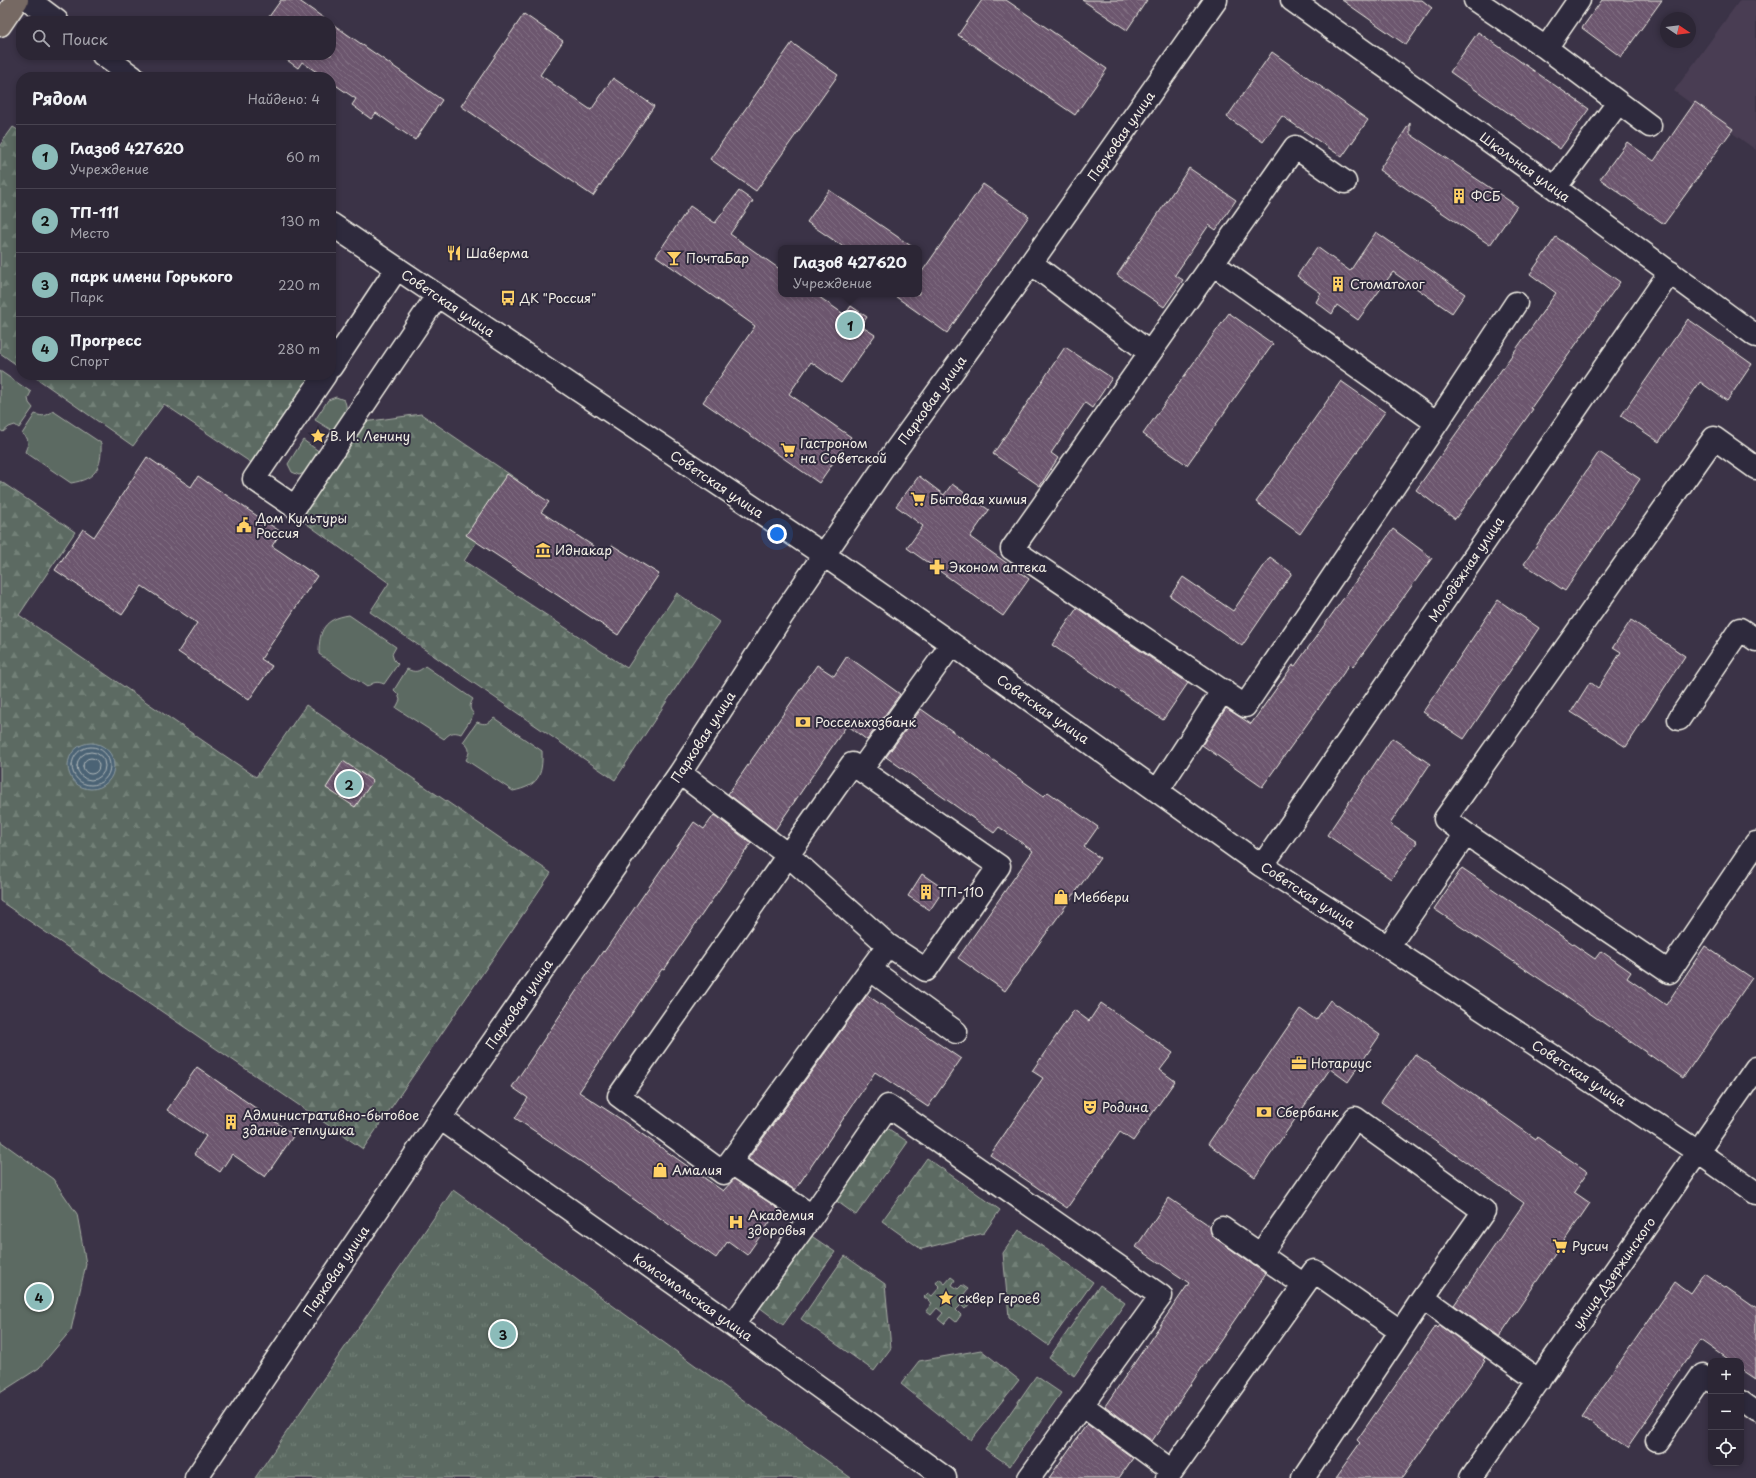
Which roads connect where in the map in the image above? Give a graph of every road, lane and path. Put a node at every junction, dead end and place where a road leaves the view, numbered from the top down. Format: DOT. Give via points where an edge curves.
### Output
graph roads {
  1 [pos="18,0"];
  2 [pos="29,0"];
  3 [pos="1216,0"];
  4 [pos="1292,0"];
  5 [pos="1475,0"];
  6 [pos="1579,0"];
  7 [pos="50,16"];
  8 [pos="0,25"];
  9 [pos="1546,48"];
  10 [pos="110,60"];
  11 [pos="126,72"];
  12 [pos="1618,103"];
  13 [pos="1650,126"];
  14 [pos="1345,182"];
  15 [pos="1555,188"];
  16 [pos="336,227"];
  17 [pos="1031,263"];
  18 [pos="1213,264"];
  19 [pos="396,268"];
  20 [pos="1670,272"];
  21 [pos="437,296"];
  22 [pos="1516,303"];
  23 [pos="1756,336"];
  24 [pos="1150,352"];
  25 [pos="336,358"];
  26 [pos="322,380"];
  27 [pos="1437,424"];
  28 [pos="1756,468"];
  29 [pos="824,555"];
  30 [pos="1756,640"];
  31 [pos="952,644"];
  32 [pos="1223,690"];
  33 [pos="1679,720"];
  34 [pos="861,770"];
  35 [pos="680,773"];
  36 [pos="1158,790"];
  37 [pos="1466,834"];
  38 [pos="1756,844"];
  39 [pos="789,856"];
  40 [pos="1262,866"];
  41 [pos="888,945"];
  42 [pos="1388,947"];
  43 [pos="871,970"];
  44 [pos="956,1032"];
  45 [pos="1756,1068"];
  46 [pos="440,1118"];
  47 [pos="1698,1152"];
  48 [pos="730,1162"];
  49 [pos="1756,1193"];
  50 [pos="812,1216"];
  51 [pos="1222,1228"];
  52 [pos="1260,1255"];
  53 [pos="1304,1286"];
  54 [pos="1422,1298"];
  55 [pos="733,1325"];
  56 [pos="1400,1331"];
  57 [pos="1708,1378"];
  58 [pos="1539,1381"];
  59 [pos="1744,1403"];
  60 [pos="1082,1405"];
  61 [pos="1756,1412"];
  62 [pos="1657,1442"];
  63 [pos="1170,1475"];
  64 [pos="196,1478"];
  65 [pos="945,1478"];
  66 [pos="1029,1478"];
  67 [pos="1303,1478"];
  68 [pos="1471,1478"];
  1 -- 8 [label="main road"];
  2 -- 7 [label="street"];
  3 -- 17 [label="street, Парковая улица"];
  4 -- 15 [label="street, Школьная улица"];
  5 -- 9 [label="street"];
  6 -- 9 [label="street"];
  9 -- 12 [label="street"];
  10 -- 11 [label="street"];
  12 -- 13 [label="street"];
  12 -- 15 [label="street"];
  14 -- 18 [label="street" via="1295,147"];
  15 -- 20 [label="street, Школьная улица"];
  16 -- 19 [label="street, Советская улица"];
  17 -- 24 [label="street"];
  17 -- 29 [label="street, Парковая улица" via="895,451"];
  18 -- 24 [label="street"];
  18 -- 27 [label="street"];
  19 -- 21 [label="street, Советская улица"];
  19 -- 25 [label="street"];
  20 -- 23 [label="street, Школьная улица"];
  20 -- 40 [label="street, Молодёжная улица"];
  21 -- 26 [label="street" via="295,507 254,479"];
  21 -- 29 [label="street, Советская улица"];
  22 -- 27 [label="street"];
  24 -- 32 [label="street" via="1012,548"];
  27 -- 32 [label="street" via="1245,706"];
  28 -- 37 [label="street" via="1714,438 1445,819"];
  29 -- 31 [label="street, Советская улица"];
  29 -- 35 [label="street, Парковая улица"];
  30 -- 33 [label="street" via="1740,629"];
  31 -- 34 [label="street"];
  31 -- 36 [label="street, Советская улица"];
  32 -- 36 [label="street"];
  34 -- 39 [label="street" via="852,764"];
  34 -- 41 [label="street" via="998,866 926,970"];
  35 -- 39 [label="street"];
  35 -- 46 [label="street, Парковая улица"];
  36 -- 40 [label="street, Советская улица"];
  37 -- 38 [label="street" via="1669,972"];
  37 -- 42 [label="street"];
  39 -- 41 [label="street"];
  39 -- 48 [label="street" via="619,1096 723,1173"];
  40 -- 42 [label="street, Советская улица"];
  41 -- 43 [label="street"];
  42 -- 47 [label="street, Советская улица"];
  43 -- 44 [label="street"];
  43 -- 48 [label="street"];
  45 -- 47 [label="street, улица Дзержинского"];
  46 -- 55 [label="street, Комсомольская улица"];
  46 -- 64 [label="street, Парковая улица"];
  47 -- 49 [label="street, Советская улица"];
  47 -- 58 [label="street, улица Дзержинского"];
  48 -- 50 [label="street"];
  50 -- 55 [label="street"];
  50 -- 60 [label="street" via="888,1106 1155,1291 1161,1296"];
  51 -- 52 [label="street"];
  52 -- 53 [label="street"];
  52 -- 54 [label="street" via="1355,1118 1484,1212"];
  53 -- 56 [label="street" via="1314,1271"];
  53 -- 63 [label="street"];
  54 -- 56 [label="street"];
  54 -- 58 [label="street"];
  55 -- 65 [label="street, Комсомольская улица"];
  56 -- 67 [label="street"];
  57 -- 62 [label="street" via="1703,1374"];
  58 -- 68 [label="street, улица Дзержинского"];
  59 -- 61 [label="street"];
  60 -- 63 [label="street"];
  60 -- 66 [label="street"];
}
